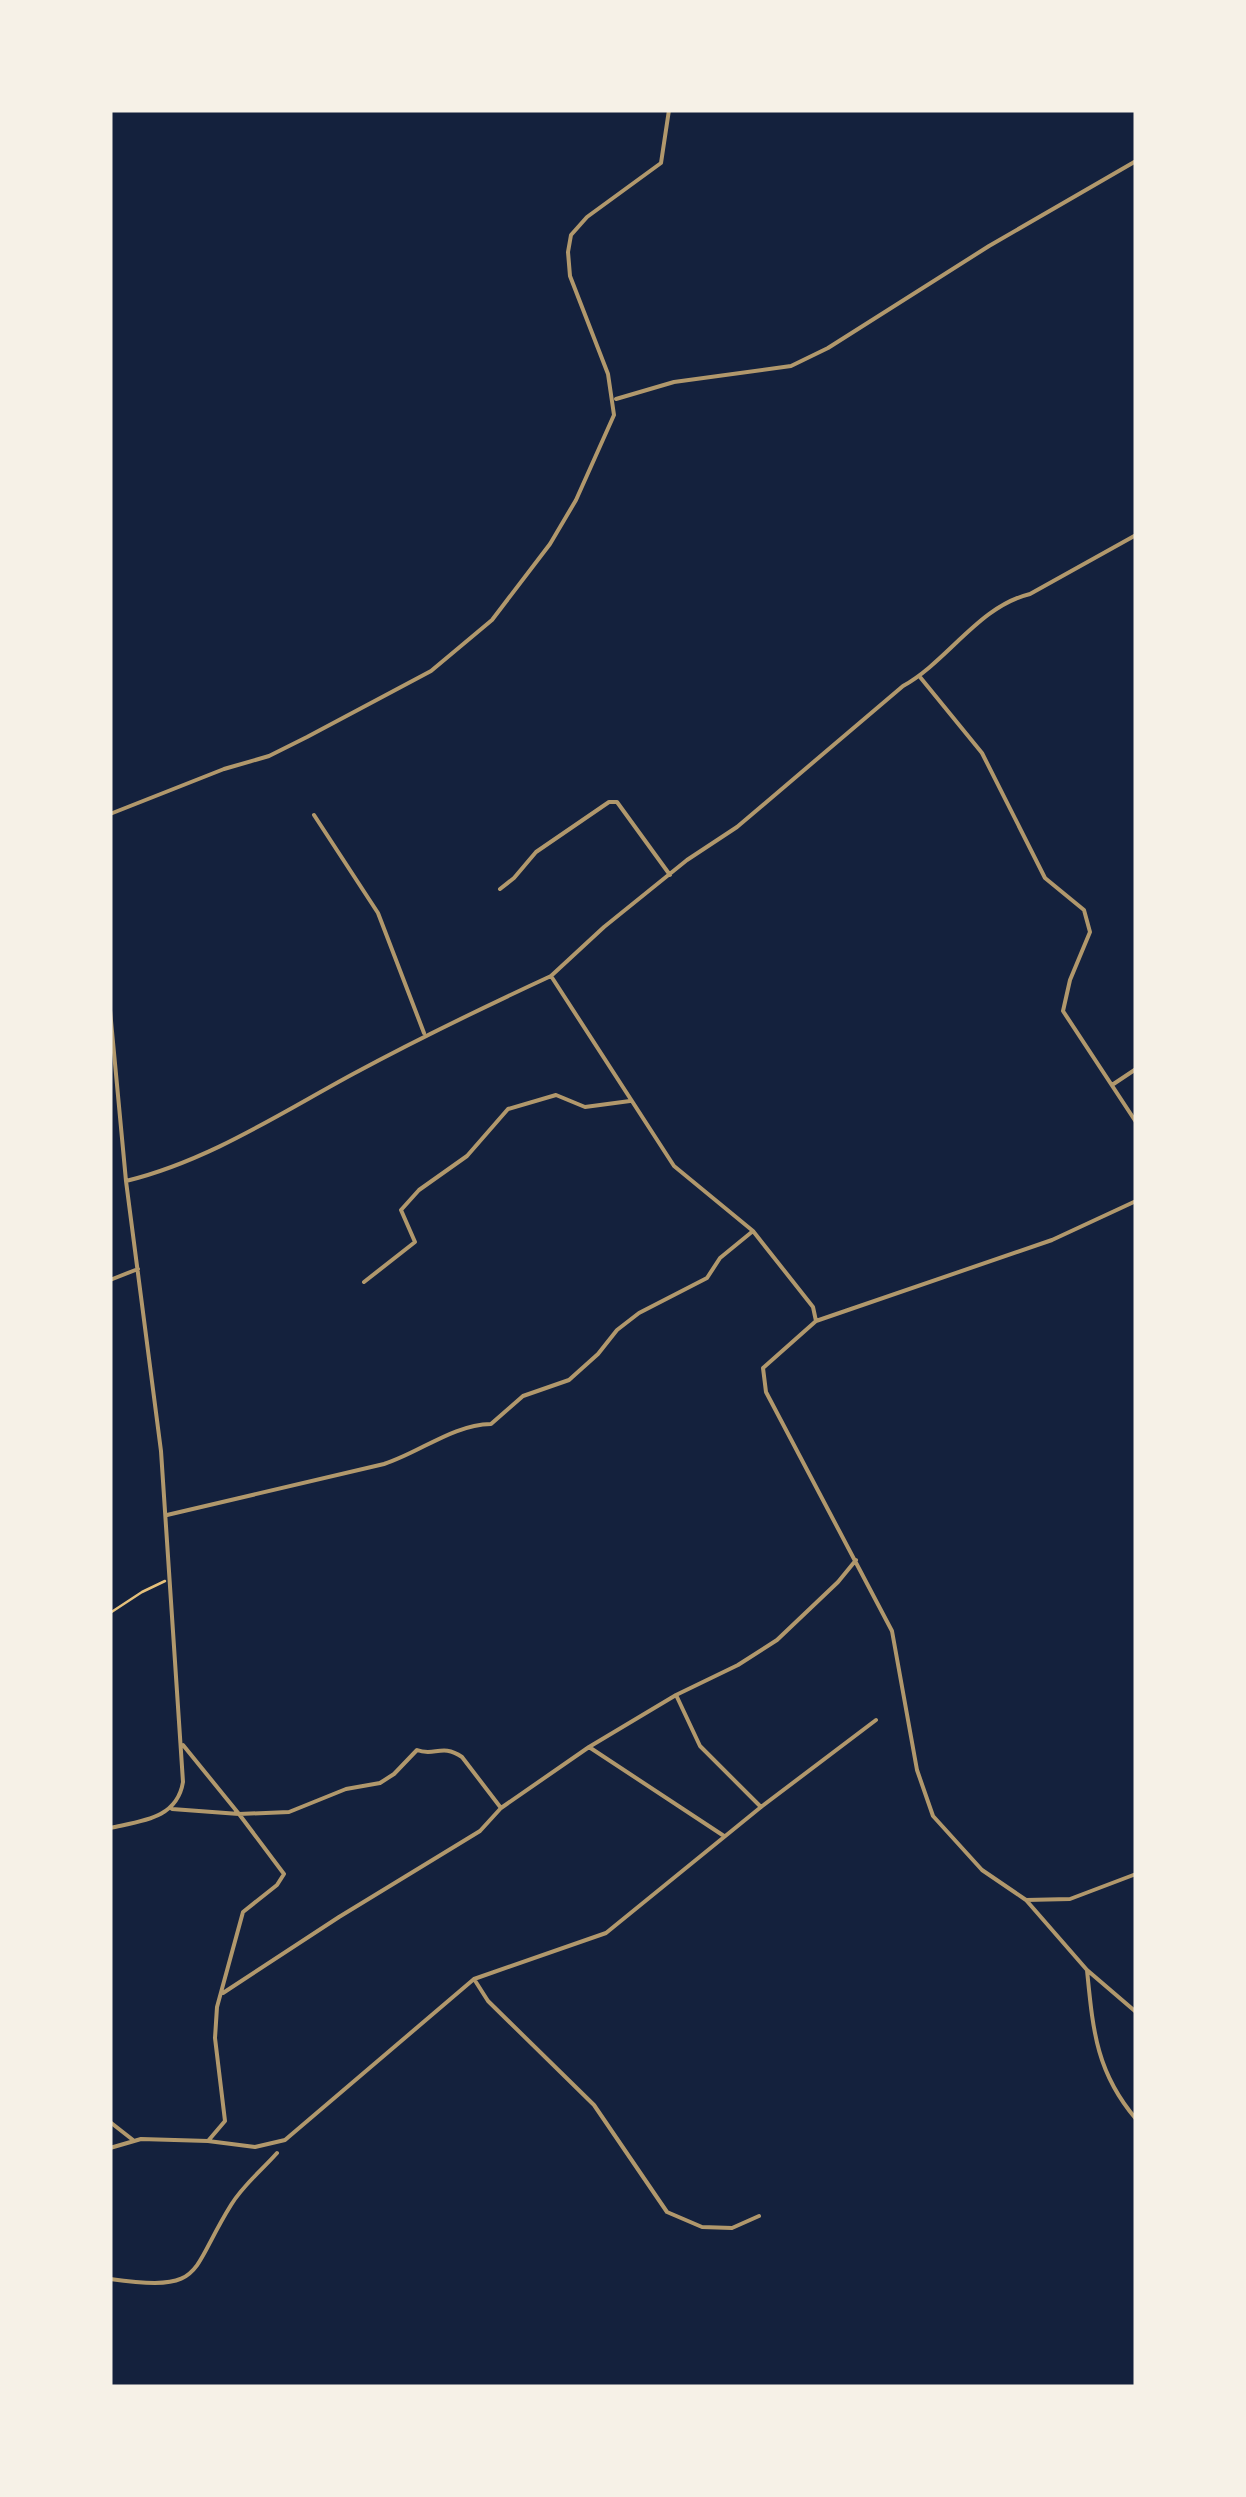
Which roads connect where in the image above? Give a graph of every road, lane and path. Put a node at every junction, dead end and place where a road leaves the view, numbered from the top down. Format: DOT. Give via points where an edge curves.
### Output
graph roads {
  1 [pos="668,110"];
  2 [pos="1136,161"];
  3 [pos="614,399"];
  4 [pos="1136,536"];
  5 [pos="920,677"];
  6 [pos="110,814"];
  7 [pos="314,816"];
  8 [pos="670,874"];
  9 [pos="500,889"];
  10 [pos="551,976"];
  11 [pos="110,1010"];
  12 [pos="424,1035"];
  13 [pos="1136,1069"];
  14 [pos="1112,1085"];
  15 [pos="630,1101"];
  16 [pos="1136,1122"];
  17 [pos="126,1180"];
  18 [pos="1136,1201"];
  19 [pos="753,1231"];
  20 [pos="138,1270"];
  21 [pos="110,1280"];
  22 [pos="364,1282"];
  23 [pos="816,1321"];
  24 [pos="165,1516"];
  25 [pos="856,1560"];
  26 [pos="169,1579"];
  27 [pos="110,1613"];
  28 [pos="676,1696"];
  29 [pos="876,1720"];
  30 [pos="182,1744"];
  31 [pos="588,1747"];
  32 [pos="761,1807"];
  33 [pos="501,1808"];
  34 [pos="171,1809"];
  35 [pos="239,1814"];
  36 [pos="110,1828"];
  37 [pos="724,1836"];
  38 [pos="1136,1874"];
  39 [pos="1026,1900"];
  40 [pos="1087,1970"];
  41 [pos="474,1979"];
  42 [pos="221,1994"];
  43 [pos="1136,2012"];
  44 [pos="1136,2120"];
  45 [pos="110,2122"];
  46 [pos="133,2140"];
  47 [pos="208,2141"];
  48 [pos="110,2148"];
  49 [pos="277,2153"];
  50 [pos="760,2216"];
  51 [pos="110,2279"];
  1 -- 3 [label="street" via="661,163 587,217 569,242 570,276"];
  2 -- 3 [label="street" via="791,366 674,382"];
  3 -- 6 [label="street" via="611,424 550,544 460,650 414,682 269,756"];
  4 -- 5 [label="street" via="998,608"];
  5 -- 8 [label="street"];
  5 -- 14 [label="street" via="982,753 1045,878 1084,910 1090,932 1063,1011"];
  7 -- 12 [label="street" via="378,913"];
  8 -- 9 [label="street" via="617,802 609,802 536,852"];
  8 -- 10 [label="street"];
  10 -- 12 [label="street"];
  10 -- 15 [label="street"];
  11 -- 17 [label="street"];
  12 -- 17 [label="street" via="207,1154"];
  13 -- 14 [label="street"];
  14 -- 16 [label="street"];
  15 -- 19 [label="street" via="674,1166"];
  15 -- 22 [label="street" via="585,1107 556,1094 508,1110 401,1210 414,1242"];
  17 -- 20 [label="street"];
  18 -- 23 [label="street" via="1052,1240"];
  19 -- 23 [label="street" via="813,1306"];
  19 -- 24 [label="street" via="707,1278 617,1330 569,1380 523,1396 491,1424 468,1425 384,1464"];
  20 -- 21 [label="street"];
  20 -- 24 [label="street"];
  23 -- 25 [label="street" via="763,1368 766,1392"];
  24 -- 26 [label="street"];
  25 -- 28 [label="street" via="777,1640"];
  25 -- 39 [label="street" via="892,1631 917,1770 933,1816 982,1870"];
  26 -- 27 [label="path"];
  26 -- 30 [label="street"];
  28 -- 31 [label="street"];
  28 -- 32 [label="street" via="700,1746"];
  29 -- 32 [label="street"];
  30 -- 34 [label="street" via="183,1782"];
  30 -- 35 [label="street"];
  31 -- 33 [label="street"];
  31 -- 37 [label="street"];
  32 -- 37 [label="street"];
  33 -- 35 [label="street" via="462,1757 439,1748 417,1750 380,1783 289,1812"];
  33 -- 42 [label="street" via="480,1832"];
  34 -- 35 [label="street"];
  34 -- 36 [label="street"];
  35 -- 42 [label="street" via="284,1874 243,1912"];
  37 -- 41 [label="street" via="606,1933"];
  38 -- 39 [label="street" via="1070,1899"];
  39 -- 40 [label="street"];
  40 -- 43 [label="street"];
  40 -- 44 [label="street" via="1100,2060"];
  41 -- 47 [label="street" via="285,2140 254,2147"];
  41 -- 50 [label="street" via="488,2001 594,2105 667,2212 702,2227 732,2228"];
  42 -- 47 [label="street" via="215,2038 225,2121"];
  45 -- 46 [label="street"];
  46 -- 47 [label="street"];
  46 -- 48 [label="street"];
  49 -- 51 [label="street" via="232,2202 190,2275 170,2283"];
}
